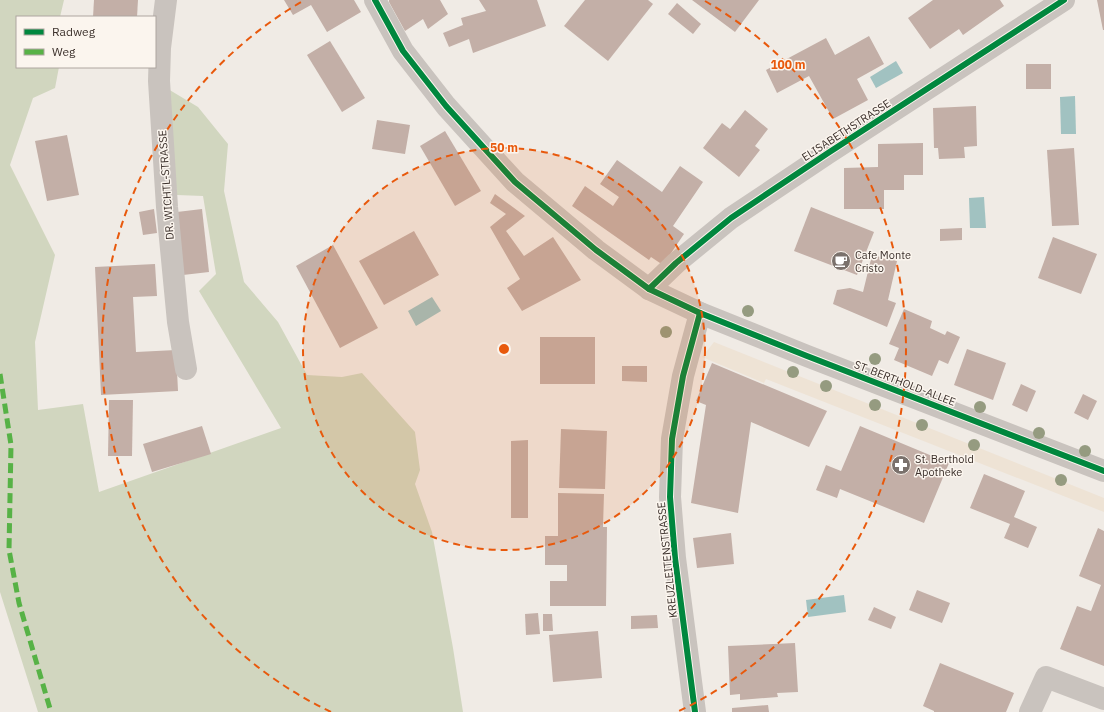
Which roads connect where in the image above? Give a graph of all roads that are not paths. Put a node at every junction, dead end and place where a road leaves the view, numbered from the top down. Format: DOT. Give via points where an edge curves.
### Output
graph roads {
  1 [pos="166,0"];
  2 [pos="375,0"];
  3 [pos="1064,0"];
  4 [pos="649,289"];
  5 [pos="700,313"];
  6 [pos="186,369"];
  7 [pos="1104,471"];
  8 [pos="1104,699"];
  9 [pos="695,712"];
  10 [pos="1030,712"];
  1 -- 6 [label="street, DR. WICHTL-STRASSE" via="159,81 169,230 178,322"];
  2 -- 4 [label="street, ST. BERTHOLD-ALLEE" via="403,51 436,94 515,182 596,250"];
  3 -- 4 [label="street, ELISABETHSTRASSE" via="731,218 676,262"];
  4 -- 5 [label="street, ST. BERTHOLD-ALLEE"];
  5 -- 7 [label="street, ST. BERTHOLD-ALLEE"];
  5 -- 9 [label="street, KREUZLEITENSTRASSE" via="683,376 672,439 670,497 675,558"];
  8 -- 10 [label="street" via="1046,677"];
}
